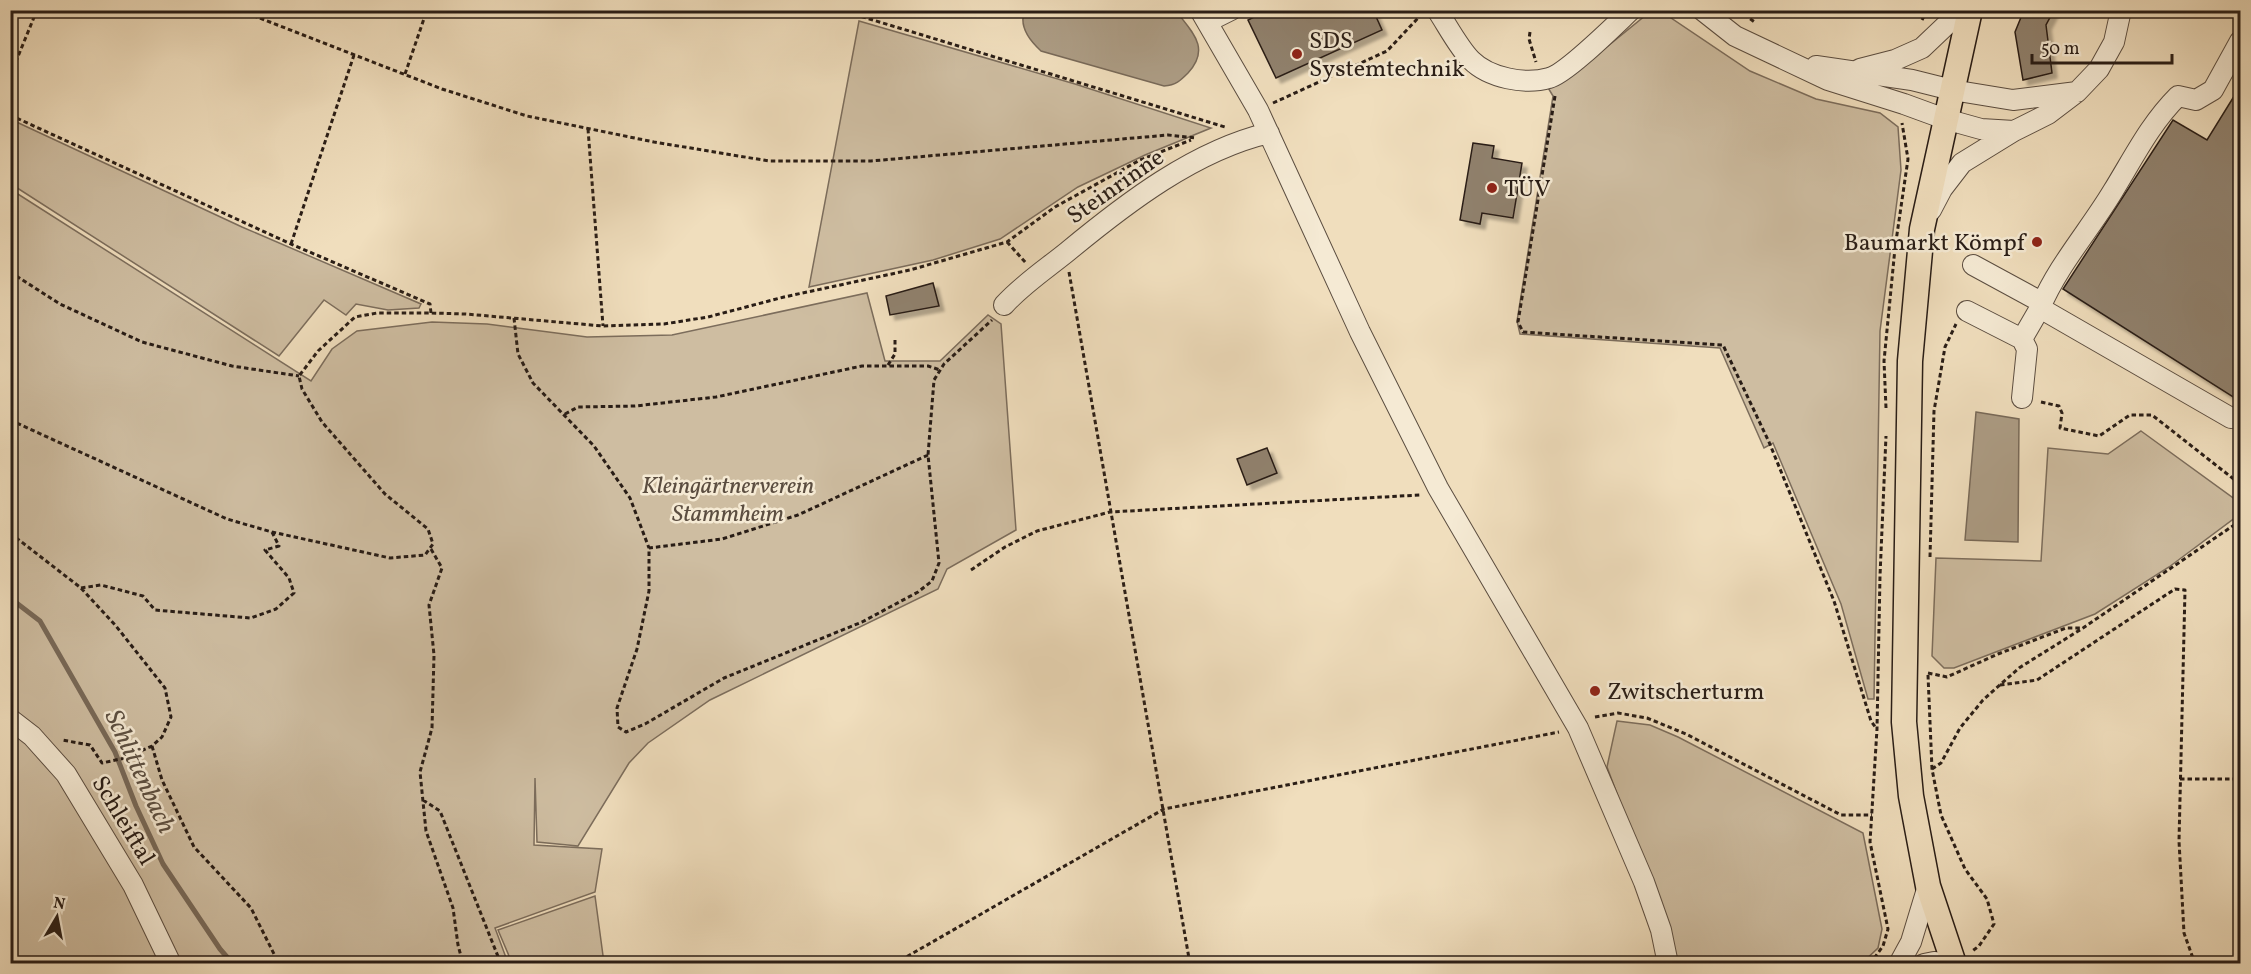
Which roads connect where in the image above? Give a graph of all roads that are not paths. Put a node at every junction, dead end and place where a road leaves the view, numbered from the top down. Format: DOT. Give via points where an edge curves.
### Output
graph roads {
  1 [pos="1231,10"];
  2 [pos="1437,10"];
  3 [pos="1631,10"];
  4 [pos="1702,10"];
  5 [pos="1962,10"];
  6 [pos="1970,10"];
  7 [pos="2121,10"];
  8 [pos="1204,16"];
  9 [pos="2241,40"];
  10 [pos="1796,63"];
  11 [pos="1850,72"];
  12 [pos="1952,90"];
  13 [pos="2078,92"];
  14 [pos="1945,119"];
  15 [pos="2014,131"];
  16 [pos="1269,134"];
  17 [pos="1922,228"];
  18 [pos="1973,264"];
  19 [pos="2042,306"];
  20 [pos="1967,311"];
  21 [pos="999,312"];
  22 [pos="2022,339"];
  23 [pos="2022,399"];
  24 [pos="2231,418"];
  25 [pos="10,719"];
  26 [pos="1928,886"];
  27 [pos="1956,961"];
  28 [pos="171,963"];
  29 [pos="1668,963"];
  30 [pos="1899,963"];
  31 [pos="1924,963"];
  1 -- 8 [label="street"];
  2 -- 3 [label="street" via="1471,60 1495,75 1514,80 1545,79 1571,64"];
  4 -- 10 [label="street" via="1735,36"];
  5 -- 11 [label="street" via="1922,48"];
  6 -- 12 [label="main road"];
  7 -- 13 [label="street" via="2114,42 2099,69"];
  8 -- 16 [label="street"];
  9 -- 19 [label="street" via="2213,90 2196,100 2178,96 2160,113 2061,266"];
  10 -- 11 [label="street"];
  10 -- 14 [label="street" via="1828,80"];
  11 -- 12 [label="street"];
  12 -- 13 [label="street" via="2013,100"];
  12 -- 14 [label="main road"];
  13 -- 15 [label="street" via="2048,114"];
  14 -- 15 [label="street" via="1981,129"];
  14 -- 17 [label="main road"];
  15 -- 17 [label="street" via="1962,163 1942,189"];
  16 -- 21 [label="street, Steinrinne" via="1248,138 1187,167 1108,217 1017,290"];
  16 -- 29 [label="street" via="1360,332 1438,488 1578,728 1644,882"];
  17 -- 26 [label="main road" via="1910,361 1904,722 1911,796"];
  18 -- 19 [label="street"];
  19 -- 22 [label="street"];
  19 -- 24 [label="street"];
  20 -- 22 [label="street"];
  22 -- 23 [label="street" via="2027,349"];
  25 -- 28 [label="street, Schleiftal" via="66,774 133,885"];
  26 -- 27 [label="main road"];
  26 -- 30 [label="street" via="1911,942"];
  27 -- 31 [label="street"];
}
